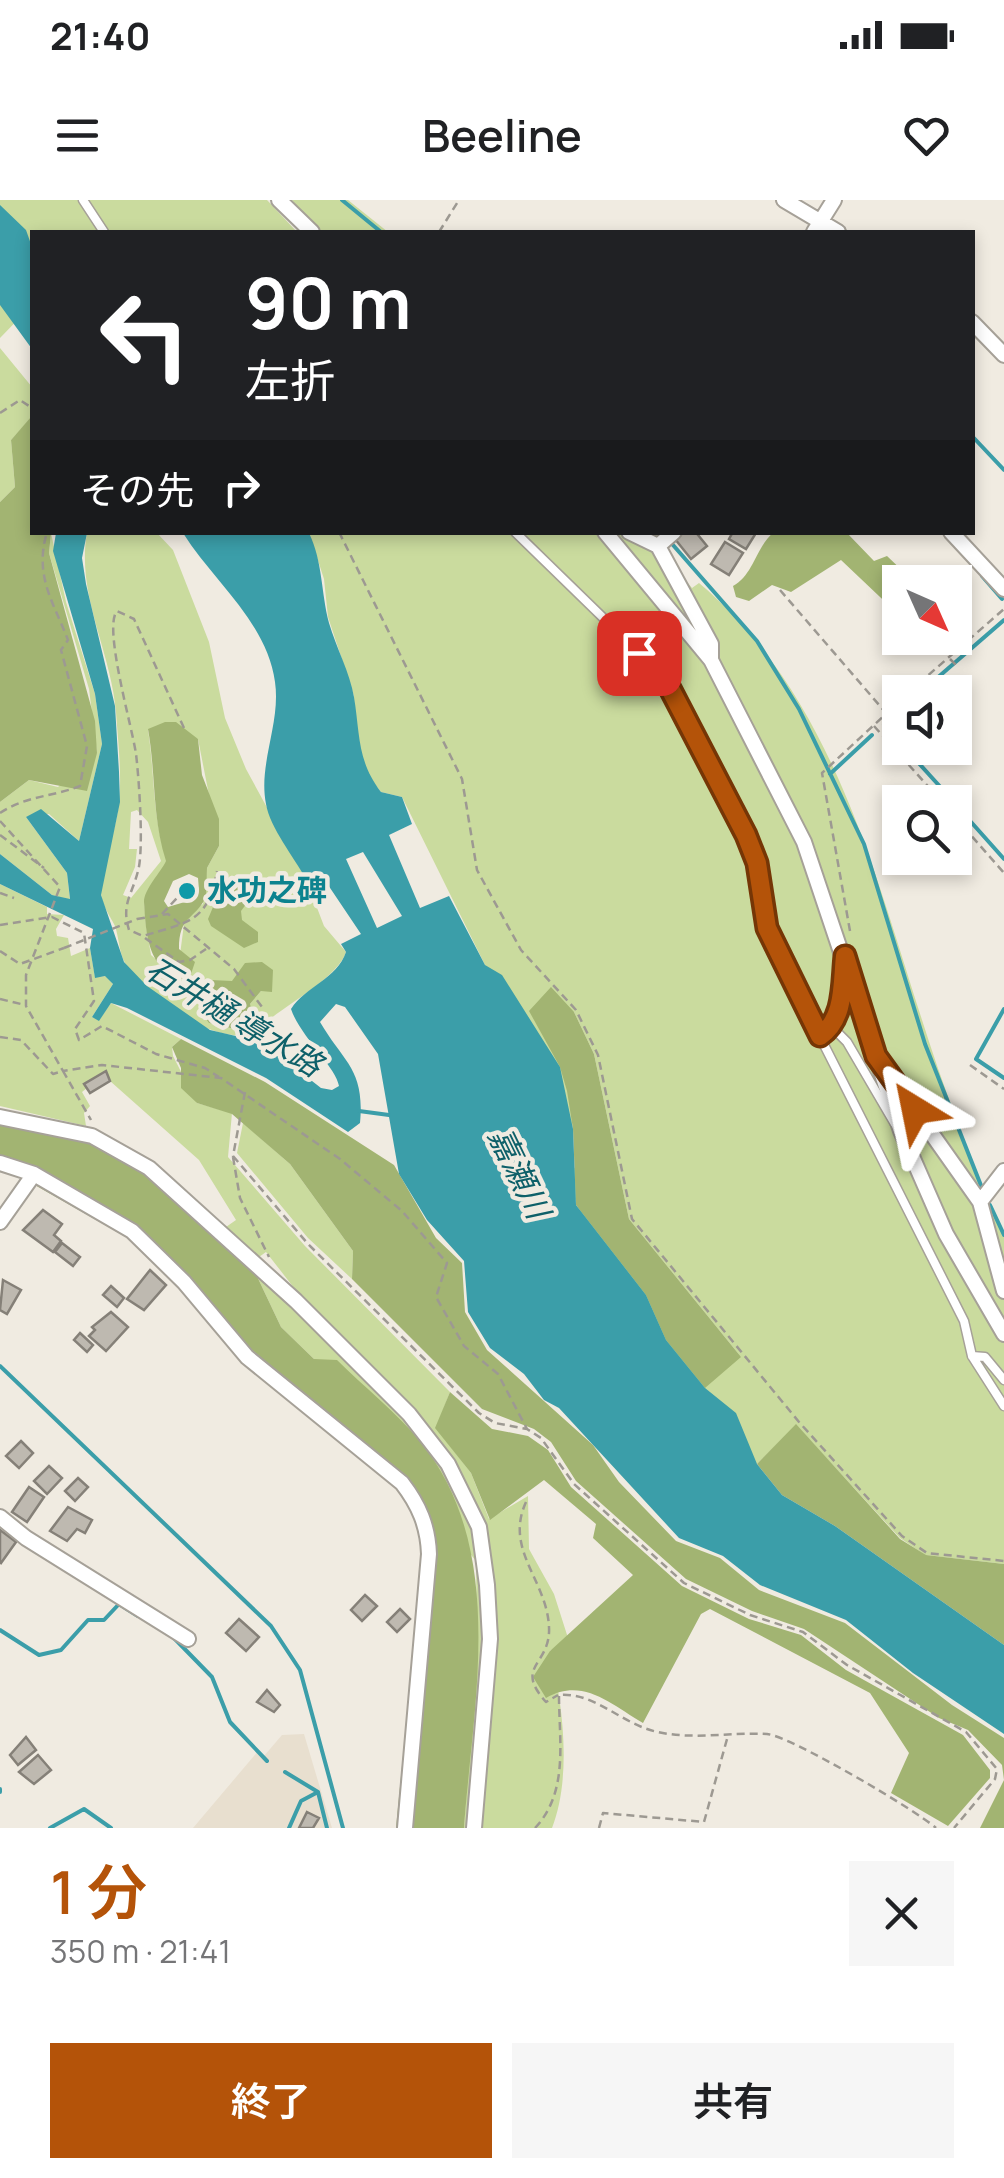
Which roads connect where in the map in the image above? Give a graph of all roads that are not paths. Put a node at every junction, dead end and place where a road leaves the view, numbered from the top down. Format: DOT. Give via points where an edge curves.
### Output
graph roads {
  1 [pos="83,200"];
  2 [pos="279,200"];
  3 [pos="784,200"];
  4 [pos="834,200"];
  5 [pos="817,227"];
  6 [pos="103,230"];
  7 [pos="310,230"];
  8 [pos="975,325"];
  9 [pos="1004,355"];
  10 [pos="518,535"];
  11 [pos="607,535"];
  12 [pos="636,535"];
  13 [pos="671,535"];
  14 [pos="954,535"];
  15 [pos="658,546"];
  16 [pos="1004,589"];
  17 [pos="710,660"];
  18 [pos="845,956"];
  19 [pos="832,1028"];
  20 [pos="820,1036"];
  21 [pos="876,1056"];
  22 [pos="0,1117"];
  23 [pos="901,1131"];
  24 [pos="0,1164"];
  25 [pos="1004,1171"];
  26 [pos="34,1174"];
  27 [pos="980,1202"];
  28 [pos="0,1222"];
  29 [pos="1004,1291"];
  30 [pos="1004,1334"];
  31 [pos="972,1356"];
  32 [pos="1004,1380"];
  33 [pos="1004,1406"];
  34 [pos="0,1517"];
  35 [pos="188,1639"];
  36 [pos="405,1828"];
  37 [pos="474,1828"];
  1 -- 6 [label="lane"];
  2 -- 7 [label="street"];
  3 -- 5 [label="street"];
  4 -- 5 [label="street"];
  8 -- 9 [label="street"];
  10 -- 20 [label="lane" via="664,677 746,835 767,928"];
  11 -- 17 [label="street"];
  12 -- 15 [label="street"];
  13 -- 15 [label="street"];
  14 -- 16 [label="street"];
  15 -- 17 [label="street" via="711,644"];
  17 -- 18 [label="street" via="804,842"];
  18 -- 19 [label="lane"];
  18 -- 21 [label="street"];
  19 -- 20 [label="lane"];
  19 -- 23 [label="lane"];
  20 -- 31 [label="lane" via="964,1321"];
  21 -- 23 [label="street"];
  21 -- 27 [label="street"];
  22 -- 37 [label="street" via="92,1136 149,1168 274,1280 430,1436 478,1527 490,1639"];
  23 -- 30 [label="street" via="946,1234"];
  24 -- 26 [label="street"];
  25 -- 27 [label="street"];
  26 -- 28 [label="street"];
  26 -- 36 [label="street" via="110,1215 149,1246 247,1357 402,1483 420,1509 430,1554"];
  27 -- 29 [label="street"];
  31 -- 32 [label="lane" via="985,1357"];
  31 -- 33 [label="lane"];
  34 -- 35 [label="street"];
}
